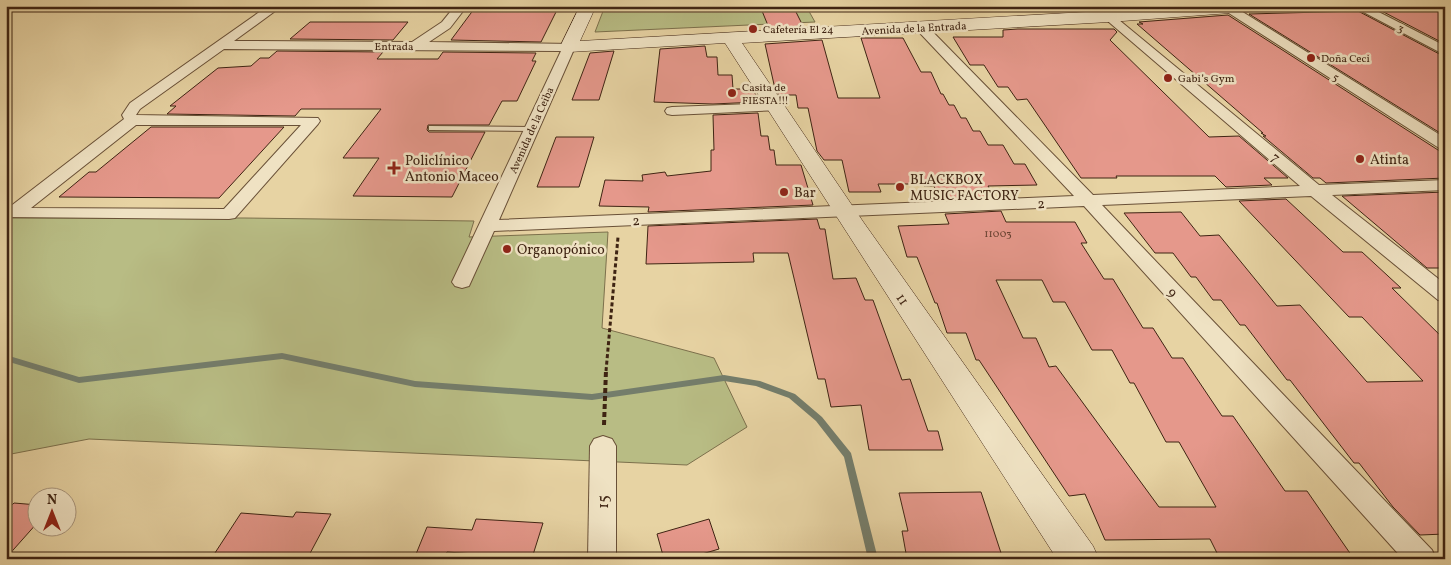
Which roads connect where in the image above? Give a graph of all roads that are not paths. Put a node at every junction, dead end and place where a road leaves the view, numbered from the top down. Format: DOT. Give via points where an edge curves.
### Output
graph roads {
  1 [pos="276,6"];
  2 [pos="461,6"];
  3 [pos="588,6"];
  4 [pos="1258,6"];
  5 [pos="1358,6"];
  6 [pos="1228,8"];
  7 [pos="1105,12"];
  8 [pos="922,28"];
  9 [pos="730,38"];
  10 [pos="219,45"];
  11 [pos="416,46"];
  12 [pos="569,47"];
  13 [pos="1445,51"];
  14 [pos="776,107"];
  15 [pos="672,111"];
  16 [pos="132,120"];
  17 [pos="432,128"];
  18 [pos="532,129"];
  19 [pos="1445,145"];
  20 [pos="1445,185"];
  21 [pos="1316,191"];
  22 [pos="1088,200"];
  23 [pos="845,211"];
  24 [pos="488,226"];
  25 [pos="462,282"];
  26 [pos="1445,295"];
  27 [pos="604,446"];
  28 [pos="602,559"];
  29 [pos="1079,559"];
  30 [pos="1422,559"];
  1 -- 10 [label="street"];
  2 -- 11 [label="street" via="446,25"];
  3 -- 12 [label="street, Avenida de la Ceiba"];
  4 -- 6 [label="street, Avenida de la Entrada"];
  5 -- 13 [label="street, 3"];
  6 -- 7 [label="street, Avenida de la Entrada"];
  6 -- 19 [label="street, 5"];
  7 -- 8 [label="street, Avenida de la Entrada"];
  7 -- 21 [label="street, 7"];
  8 -- 9 [label="street, Avenida de la Entrada"];
  8 -- 22 [label="street, 9"];
  9 -- 12 [label="street, Avenida de la Entrada"];
  9 -- 14 [label="street, 11"];
  10 -- 11 [label="street, Entrada"];
  10 -- 16 [label="street" via="135,106 129,115"];
  11 -- 12 [label="street, Entrada"];
  12 -- 18 [label="street, Avenida de la Ceiba"];
  14 -- 15 [label="street"];
  14 -- 23 [label="street, 11"];
  16 -- 16 [label="street" via="141,120 313,121 229,214 13,213"];
  17 -- 18 [label="lane"];
  18 -- 24 [label="street, Avenida de la Ceiba"];
  20 -- 21 [label="street, 2"];
  21 -- 22 [label="street, 2"];
  21 -- 26 [label="street, 7"];
  22 -- 23 [label="street, 2"];
  22 -- 30 [label="street, 9"];
  23 -- 24 [label="street, 2"];
  23 -- 29 [label="street, 11"];
  24 -- 25 [label="street, Avenida de la Ceiba"];
  27 -- 28 [label="street, 15"];
}
